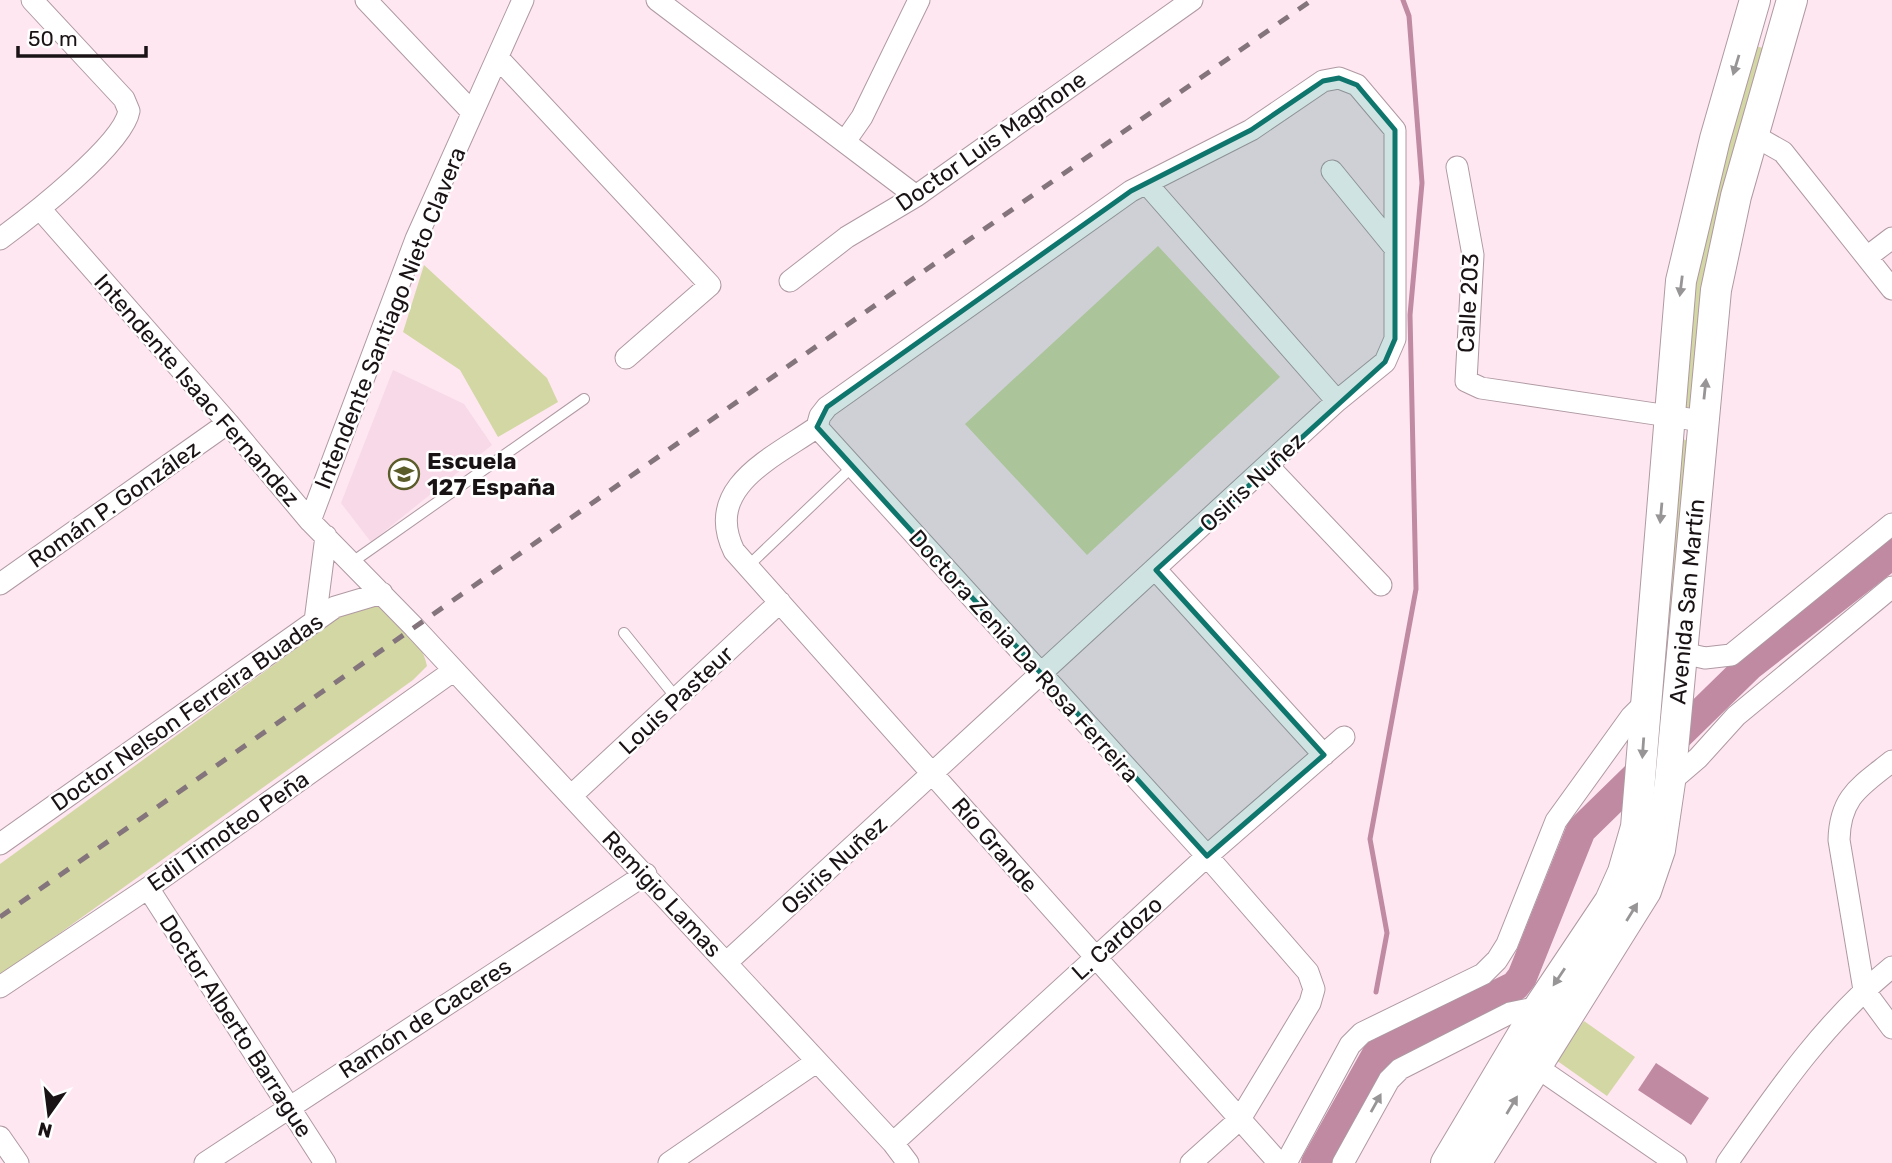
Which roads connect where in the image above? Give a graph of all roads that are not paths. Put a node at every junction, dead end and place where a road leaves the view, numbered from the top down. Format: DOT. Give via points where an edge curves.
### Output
graph roads {
  1 [pos="32,0"];
  2 [pos="366,0"];
  3 [pos="523,0"];
  4 [pos="657,0"];
  5 [pos="919,0"];
  6 [pos="1192,0"];
  7 [pos="1792,0"];
  8 [pos="1751,13"];
  9 [pos="1782,35"];
  10 [pos="498,58"];
  11 [pos="472,112"];
  12 [pos="1754,135"];
  13 [pos="846,140"];
  14 [pos="1457,167"];
  15 [pos="1332,171"];
  16 [pos="1147,184"];
  17 [pos="916,196"];
  18 [pos="41,210"];
  19 [pos="1892,238"];
  20 [pos="0,239"];
  21 [pos="1394,247"];
  22 [pos="1867,257"];
  23 [pos="790,281"];
  24 [pos="1892,289"];
  25 [pos="626,358"];
  26 [pos="584,399"];
  27 [pos="1337,401"];
  28 [pos="1669,418"];
  29 [pos="1702,421"];
  30 [pos="228,423"];
  31 [pos="817,428"];
  32 [pos="853,466"];
  33 [pos="1269,467"];
  34 [pos="310,522"];
  35 [pos="1892,524"];
  36 [pos="326,536"];
  37 [pos="351,563"];
  38 [pos="747,567"];
  39 [pos="1156,570"];
  40 [pos="0,584"];
  41 [pos="1381,585"];
  42 [pos="382,593"];
  43 [pos="1889,594"];
  44 [pos="779,602"];
  45 [pos="315,621"];
  46 [pos="414,627"];
  47 [pos="624,633"];
  48 [pos="1683,653"];
  49 [pos="453,671"];
  50 [pos="1040,676"];
  51 [pos="678,700"];
  52 [pos="1646,708"];
  53 [pos="1344,737"];
  54 [pos="1324,754"];
  55 [pos="1892,761"];
  56 [pos="1671,771"];
  57 [pos="933,773"];
  58 [pos="571,796"];
  59 [pos="0,844"];
  60 [pos="1207,856"];
  61 [pos="646,874"];
  62 [pos="148,888"];
  63 [pos="1095,958"];
  64 [pos="726,963"];
  65 [pos="1892,967"];
  66 [pos="0,987"];
  67 [pos="1864,990"];
  68 [pos="1551,1015"];
  69 [pos="1892,1028"];
  70 [pos="1524,1058"];
  71 [pos="816,1062"];
  72 [pos="289,1107"];
  73 [pos="1240,1119"];
  74 [pos="0,1137"];
  75 [pos="893,1143"];
  76 [pos="1653,1156"];
  77 [pos="18,1163"];
  78 [pos="205,1163"];
  79 [pos="325,1163"];
  80 [pos="669,1163"];
  81 [pos="908,1163"];
  82 [pos="1191,1163"];
  83 [pos="1279,1163"];
  84 [pos="1286,1163"];
  85 [pos="1343,1163"];
  86 [pos="1446,1163"];
  87 [pos="1476,1163"];
  88 [pos="1676,1163"];
  89 [pos="1727,1163"];
  1 -- 18 [label="street" via="124,99 129,111 123,130"];
  2 -- 11 [label="street"];
  3 -- 10 [label="street, Intendente Santiago Nieto Clavera"];
  4 -- 13 [label="street"];
  5 -- 13 [label="street" via="862,117"];
  6 -- 17 [label="street, Doctor Luis Magñone"];
  7 -- 9 [label="street, Avenida San Martín"];
  8 -- 9 [label="street"];
  8 -- 28 [label="street, Avenida San Martín, one-way" via="1681,281"];
  9 -- 12 [label="street, Avenida San Martín"];
  10 -- 11 [label="street, Intendente Santiago Nieto Clavera"];
  10 -- 25 [label="street" via="710,285"];
  11 -- 34 [label="street, Intendente Santiago Nieto Clavera" via="416,239"];
  12 -- 22 [label="street" via="1783,152"];
  29 -- 12 [label="street, Avenida San Martín, one-way" via="1716,290"];
  13 -- 17 [label="street"];
  14 -- 28 [label="street, Calle 203" via="1473,255 1466,381 1481,388"];
  15 -- 21 [label="street"];
  16 -- 21 [label="street, Osiris Nuñez" via="1251,130 1323,81 1339,78 1357,85 1395,130"];
  16 -- 27 [label="street"];
  16 -- 31 [label="street" via="827,407"];
  17 -- 23 [label="street, Doctor Luis Magñone" via="847,237"];
  18 -- 20 [label="street"];
  18 -- 30 [label="street, Intendente Isaac Fernandez"];
  19 -- 22 [label="street"];
  21 -- 27 [label="street, Osiris Nuñez" via="1395,339 1391,353"];
  22 -- 24 [label="street"];
  26 -- 37 [label="lane"];
  27 -- 33 [label="street, Osiris Nuñez"];
  28 -- 29 [label="street"];
  28 -- 52 [label="street, Avenida San Martín, one-way"];
  29 -- 48 [label="street, Avenida San Martín"];
  30 -- 34 [label="street, Intendente Isaac Fernandez"];
  30 -- 40 [label="street, Román P. González"];
  31 -- 32 [label="street, Doctora Zenia Da Rosa Ferreira"];
  31 -- 38 [label="street, Río Grande" via="737,486 729,500 727,536"];
  32 -- 38 [label="lane"];
  32 -- 50 [label="street, Doctora Zenia Da Rosa Ferreira"];
  33 -- 39 [label="street, Osiris Nuñez"];
  33 -- 41 [label="street"];
  34 -- 36 [label="street, Intendente Isaac Fernandez"];
  35 -- 48 [label="street" via="1731,655 1705,658"];
  36 -- 37 [label="street, Intendente Isaac Fernandez"];
  36 -- 45 [label="street"];
  37 -- 42 [label="street, Intendente Isaac Fernandez"];
  38 -- 44 [label="street, Río Grande"];
  39 -- 50 [label="street, Osiris Nuñez"];
  39 -- 54 [label="street"];
  42 -- 45 [label="street, Doctor Nelson Ferreira Buadas" via="343,604"];
  42 -- 46 [label="street, Intendente Isaac Fernandez"];
  43 -- 56 [label="street" via="1736,716 1698,758"];
  44 -- 51 [label="street, Louis Pasteur"];
  44 -- 57 [label="street, Río Grande"];
  45 -- 59 [label="street, Doctor Nelson Ferreira Buadas"];
  46 -- 49 [label="street, Remigio Lamas"];
  47 -- 51 [label="lane"];
  48 -- 56 [label="street, Avenida San Martín"];
  49 -- 58 [label="street, Remigio Lamas"];
  49 -- 62 [label="street, Edil Timoteo Peña"];
  50 -- 57 [label="street, Osiris Nuñez"];
  50 -- 60 [label="street, Doctora Zenia Da Rosa Ferreira"];
  51 -- 58 [label="street, Louis Pasteur"];
  52 -- 68 [label="street, Avenida San Martín, one-way" via="1636,827 1623,872"];
  52 -- 84 [label="street" via="1631,717 1556,821 1497,960 1483,974 1362,1033 1350,1045"];
  53 -- 54 [label="street, L. Cardozo"];
  54 -- 60 [label="street, L. Cardozo"];
  55 -- 67 [label="street" via="1851,794 1840,817 1839,839"];
  68 -- 56 [label="street, Avenida San Martín, one-way" via="1646,891 1660,850"];
  57 -- 63 [label="street, Río Grande"];
  57 -- 64 [label="street, Osiris Nuñez"];
  58 -- 61 [label="street, Remigio Lamas"];
  60 -- 63 [label="street, L. Cardozo"];
  60 -- 73 [label="street, Doctora Zenia Da Rosa Ferreira" via="1308,972 1314,989"];
  61 -- 64 [label="street, Remigio Lamas"];
  61 -- 72 [label="street, Ramón de Caceres"];
  62 -- 66 [label="street, Edil Timoteo Peña"];
  62 -- 72 [label="street, Doctor Alberto Barrague"];
  63 -- 73 [label="street, Río Grande"];
  63 -- 75 [label="street, L. Cardozo"];
  64 -- 71 [label="street, Remigio Lamas"];
  65 -- 67 [label="street"];
  67 -- 69 [label="street"];
  67 -- 89 [label="street" via="1789,1074"];
  68 -- 70 [label="street, Avenida San Martín"];
  85 -- 68 [label="street, one-way" via="1389,1080 1400,1069 1510,1013"];
  70 -- 76 [label="street"];
  70 -- 86 [label="street, Avenida San Martín"];
  87 -- 70 [label="street, Avenida San Martín, one-way"];
  71 -- 75 [label="street, Remigio Lamas"];
  71 -- 80 [label="street"];
  72 -- 78 [label="street, Ramón de Caceres"];
  72 -- 79 [label="street, Doctor Alberto Barrague"];
  73 -- 82 [label="street"];
  73 -- 83 [label="street, Río Grande"];
  74 -- 77 [label="street"];
  75 -- 81 [label="street, Remigio Lamas"];
  76 -- 88 [label="street"];
}
